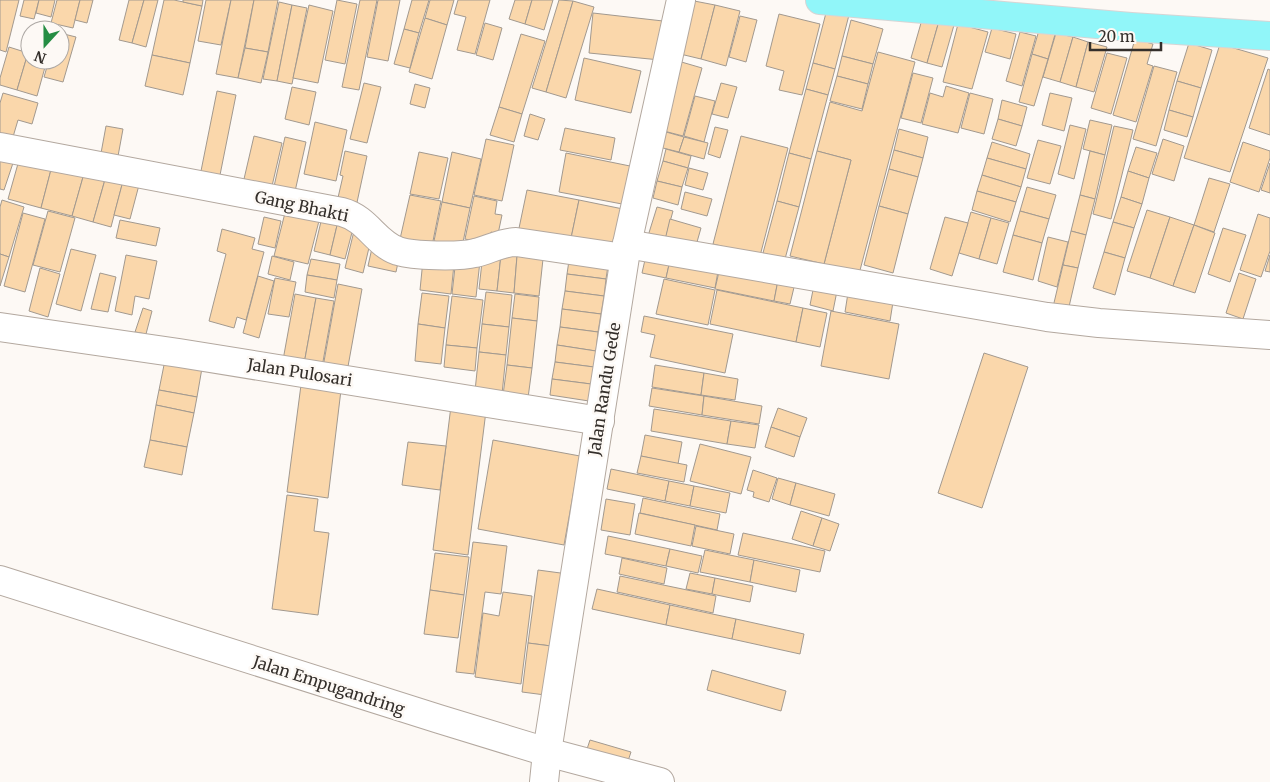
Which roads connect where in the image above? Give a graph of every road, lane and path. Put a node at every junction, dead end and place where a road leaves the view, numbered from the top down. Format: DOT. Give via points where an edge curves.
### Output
graph roads {
  1 [pos="681,0"];
  2 [pos="820,0"];
  3 [pos="1270,36"];
  4 [pos="0,147"];
  5 [pos="625,251"];
  6 [pos="0,327"];
  7 [pos="1270,335"];
  8 [pos="600,421"];
  9 [pos="0,580"];
  10 [pos="549,740"];
  11 [pos="544,782"];
  12 [pos="660,782"];
  1 -- 5 [label="street, Jalan Randu Gede"];
  2 -- 3 [label="main road"];
  4 -- 5 [label="street, Gang Bhakti" via="342,212 362,221 384,243 405,252 467,254 516,242"];
  5 -- 7 [label="street, Gang Bhakti" via="1047,317"];
  5 -- 8 [label="street, Jalan Randu Gede"];
  6 -- 8 [label="street, Jalan Pulosari"];
  8 -- 10 [label="street, Jalan Randu Gede"];
  9 -- 10 [label="street, Jalan Empugandring"];
  10 -- 11 [label="street, Jalan Randu Gede"];
  10 -- 12 [label="street, Jalan Empugandring"];
}
